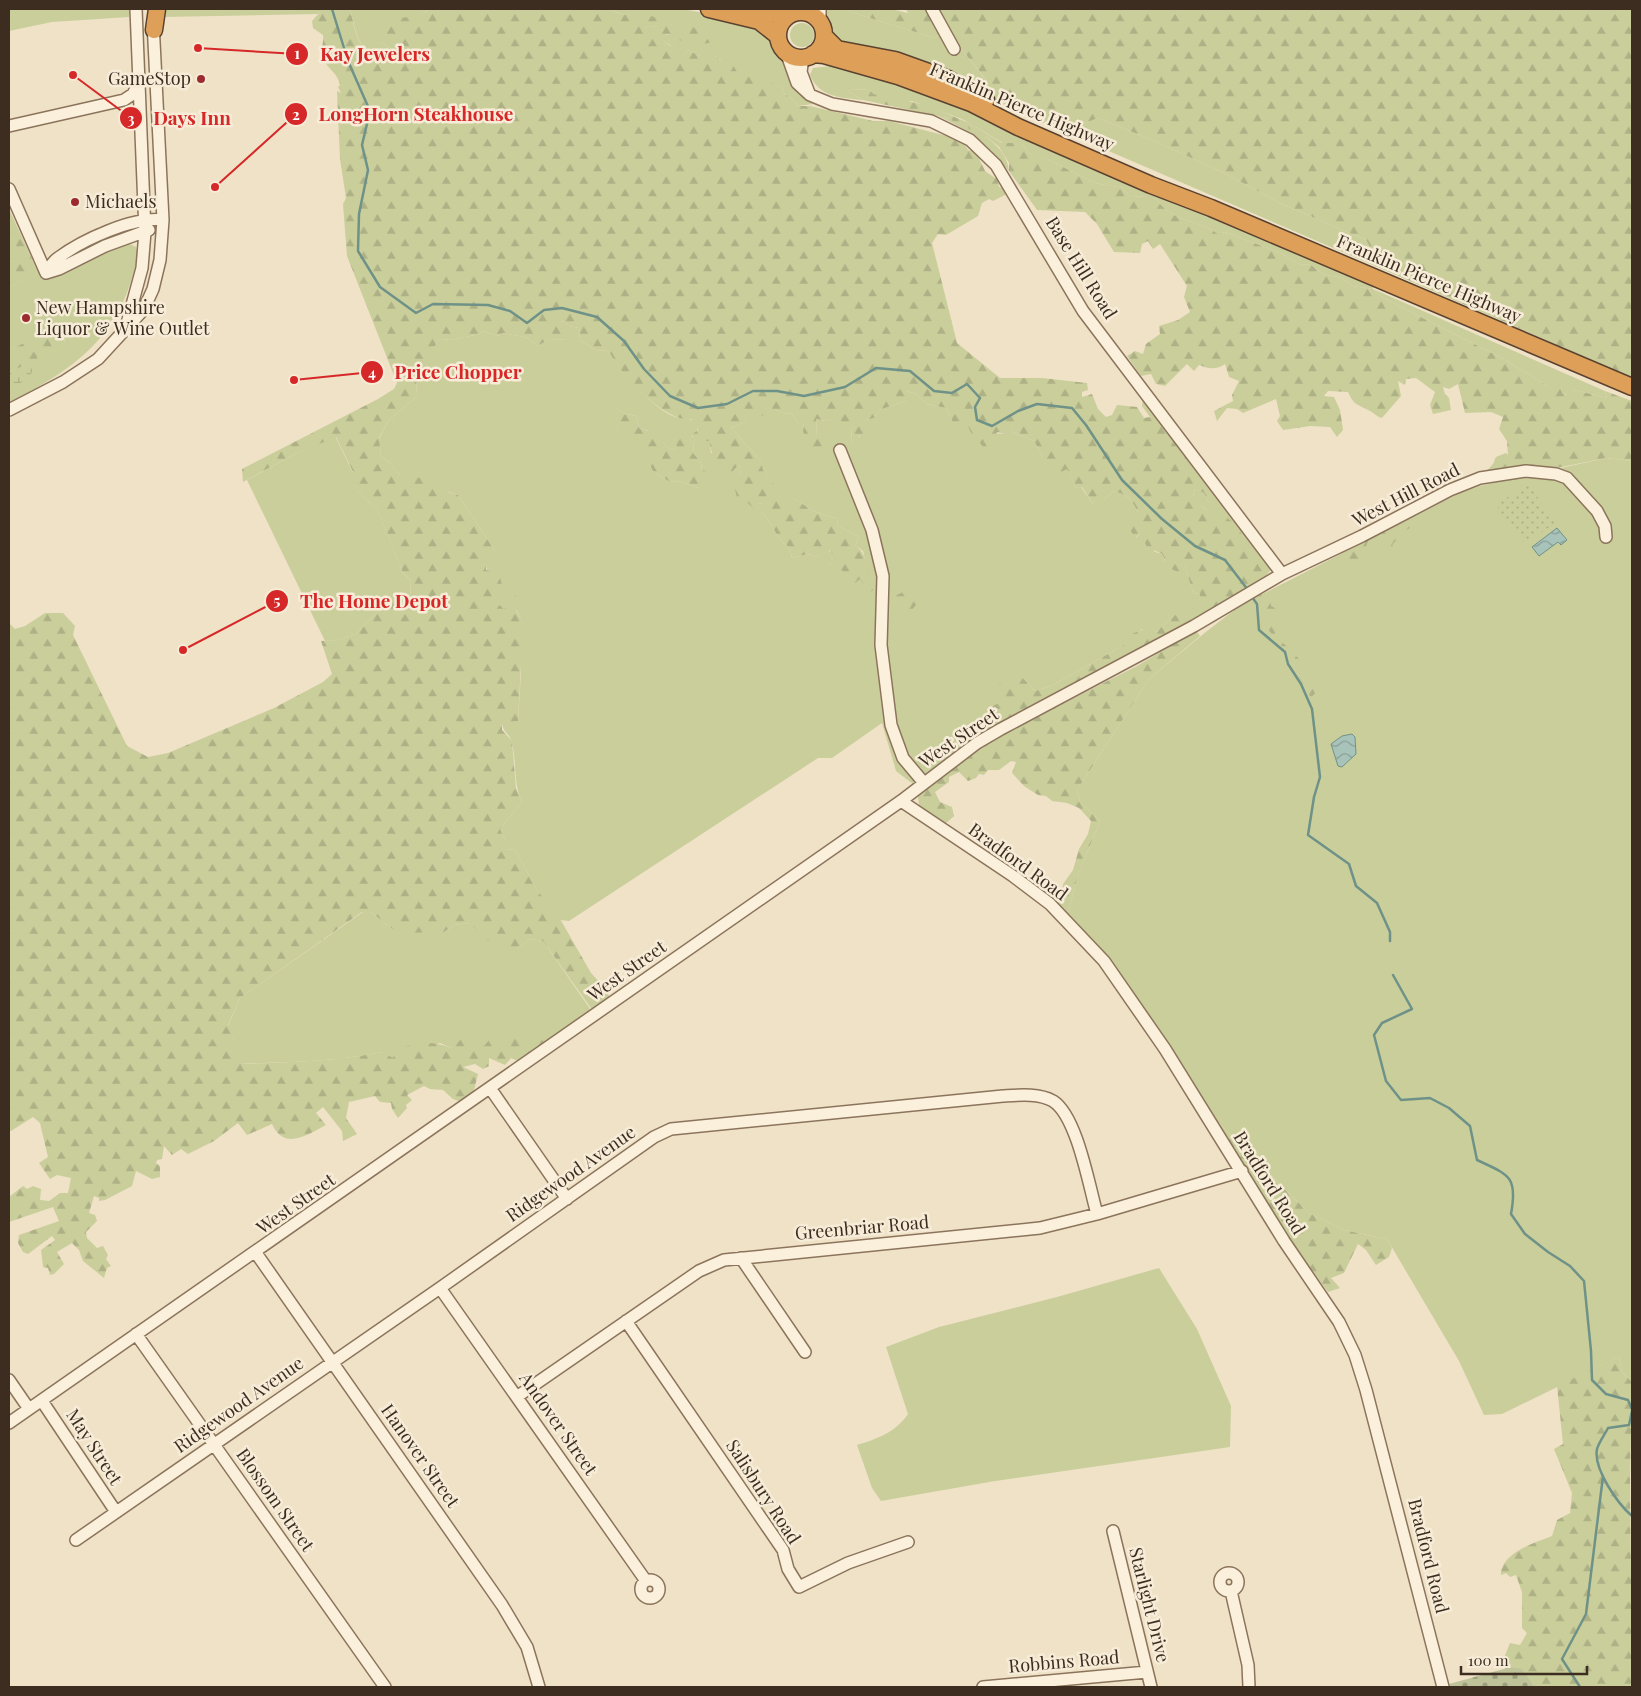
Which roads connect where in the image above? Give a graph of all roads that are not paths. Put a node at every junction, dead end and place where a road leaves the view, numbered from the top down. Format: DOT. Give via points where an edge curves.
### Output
graph roads {
  1 [pos="136,9"];
  2 [pos="152,9"];
  3 [pos="157,9"];
  4 [pos="709,9"];
  5 [pos="748,9"];
  6 [pos="932,9"];
  7 [pos="796,12"];
  8 [pos="821,22"];
  9 [pos="154,30"];
  10 [pos="778,36"];
  11 [pos="954,49"];
  12 [pos="786,52"];
  13 [pos="808,56"];
  14 [pos="139,83"];
  15 [pos="810,95"];
  16 [pos="9,126"];
  17 [pos="9,189"];
  18 [pos="1211,208"];
  19 [pos="145,219"];
  20 [pos="163,220"];
  21 [pos="145,232"];
  22 [pos="46,273"];
  23 [pos="126,329"];
  24 [pos="1632,387"];
  25 [pos="9,410"];
  26 [pos="840,450"];
  27 [pos="1606,537"];
  28 [pos="1282,574"];
  29 [pos="924,783"];
  30 [pos="901,801"];
  31 [pos="490,1088"];
  32 [pos="1242,1171"];
  33 [pos="567,1199"];
  34 [pos="1097,1214"];
  35 [pos="256,1253"];
  36 [pos="741,1258"];
  37 [pos="440,1288"];
  38 [pos="626,1321"];
  39 [pos="136,1334"];
  40 [pos="806,1352"];
  41 [pos="331,1362"];
  42 [pos="9,1380"];
  43 [pos="518,1396"];
  44 [pos="42,1401"];
  45 [pos="29,1409"];
  46 [pos="9,1424"];
  47 [pos="215,1443"];
  48 [pos="116,1512"];
  49 [pos="1113,1531"];
  50 [pos="76,1540"];
  51 [pos="908,1542"];
  52 [pos="646,1582"];
  53 [pos="1231,1591"];
  54 [pos="1147,1672"];
  55 [pos="385,1687"];
  56 [pos="539,1687"];
  57 [pos="984,1687"];
  58 [pos="1151,1687"];
  59 [pos="1249,1687"];
  60 [pos="1443,1687"];
  1 -- 14 [label="street"];
  2 -- 9 [label="street"];
  3 -- 9 [label="highway"];
  4 -- 10 [label="highway" via="758,22"];
  5 -- 7 [label="highway"];
  6 -- 11 [label="street"];
  7 -- 8 [label="highway" via="813,14"];
  7 -- 10 [label="highway" via="779,26"];
  8 -- 13 [label="highway" via="820,48"];
  8 -- 18 [label="highway, Franklin Pierce Highway" via="837,49 894,60 948,79 1000,108 1153,175"];
  9 -- 20 [label="street"];
  10 -- 12 [label="highway"];
  12 -- 13 [label="highway" via="794,57"];
  12 -- 15 [label="street, Base Hill Road" via="797,83"];
  13 -- 15 [label="street" via="802,72"];
  13 -- 18 [label="highway, Franklin Pierce Highway" via="824,55 898,76 971,103 1018,127"];
  14 -- 16 [label="street" via="133,94 124,100"];
  14 -- 19 [label="street"];
  15 -- 28 [label="street, Base Hill Road" via="832,104 931,120 970,140 996,165 1082,310"];
  17 -- 22 [label="street"];
  18 -- 24 [label="highway, Franklin Pierce Highway"];
  19 -- 20 [label="street"];
  19 -- 21 [label="street"];
  19 -- 22 [label="street" via="58,257"];
  20 -- 21 [label="street"];
  20 -- 23 [label="street" via="160,260 153,289 144,309"];
  21 -- 22 [label="street"];
  21 -- 23 [label="street" via="142,268"];
  23 -- 25 [label="street" via="98,359 78,373"];
  26 -- 29 [label="street" via="872,530 883,576 881,645 891,725 904,758"];
  27 -- 28 [label="street, West Hill Road" via="1605,526 1597,512 1567,478 1542,472 1506,472 1450,490"];
  28 -- 29 [label="street, West Street" via="1194,626 977,743"];
  29 -- 30 [label="street, West Street"];
  30 -- 31 [label="street, West Street"];
  30 -- 32 [label="street, Bradford Road" via="1035,892 1092,947 1165,1049"];
  31 -- 33 [label="street"];
  31 -- 35 [label="street, West Street"];
  32 -- 34 [label="street, Greenbriar Road"];
  32 -- 60 [label="street, Bradford Road" via="1339,1322 1355,1355"];
  33 -- 34 [label="street, Ridgewood Avenue" via="654,1137 671,1129 1019,1095 1051,1100 1066,1112"];
  33 -- 37 [label="street, Ridgewood Avenue"];
  34 -- 36 [label="street, Greenbriar Road" via="1018,1231"];
  35 -- 39 [label="street, West Street"];
  35 -- 41 [label="street, Hanover Street"];
  36 -- 38 [label="street, Greenbriar Road" via="724,1260 699,1271"];
  36 -- 40 [label="street"];
  37 -- 41 [label="street, Ridgewood Avenue"];
  37 -- 43 [label="street, Andover Street"];
  38 -- 43 [label="street, Greenbriar Road"];
  38 -- 51 [label="street, Salisbury Road" via="783,1550 788,1569 799,1587 848,1563"];
  39 -- 44 [label="street, West Street"];
  39 -- 47 [label="street, Blossom Street"];
  41 -- 47 [label="street, Ridgewood Avenue"];
  41 -- 56 [label="street, Hanover Street" via="502,1605 527,1647"];
  42 -- 45 [label="street"];
  43 -- 52 [label="street, Andover Street"];
  44 -- 45 [label="street, West Street"];
  44 -- 48 [label="street, May Street"];
  45 -- 46 [label="street, West Street"];
  47 -- 48 [label="street, Ridgewood Avenue"];
  47 -- 55 [label="street, Blossom Street"];
  48 -- 50 [label="street, Ridgewood Avenue"];
  49 -- 54 [label="street, Starlight Drive"];
  53 -- 59 [label="street" via="1248,1665"];
  54 -- 57 [label="street, Robbins Road"];
  54 -- 58 [label="street, Starlight Drive"];
}
